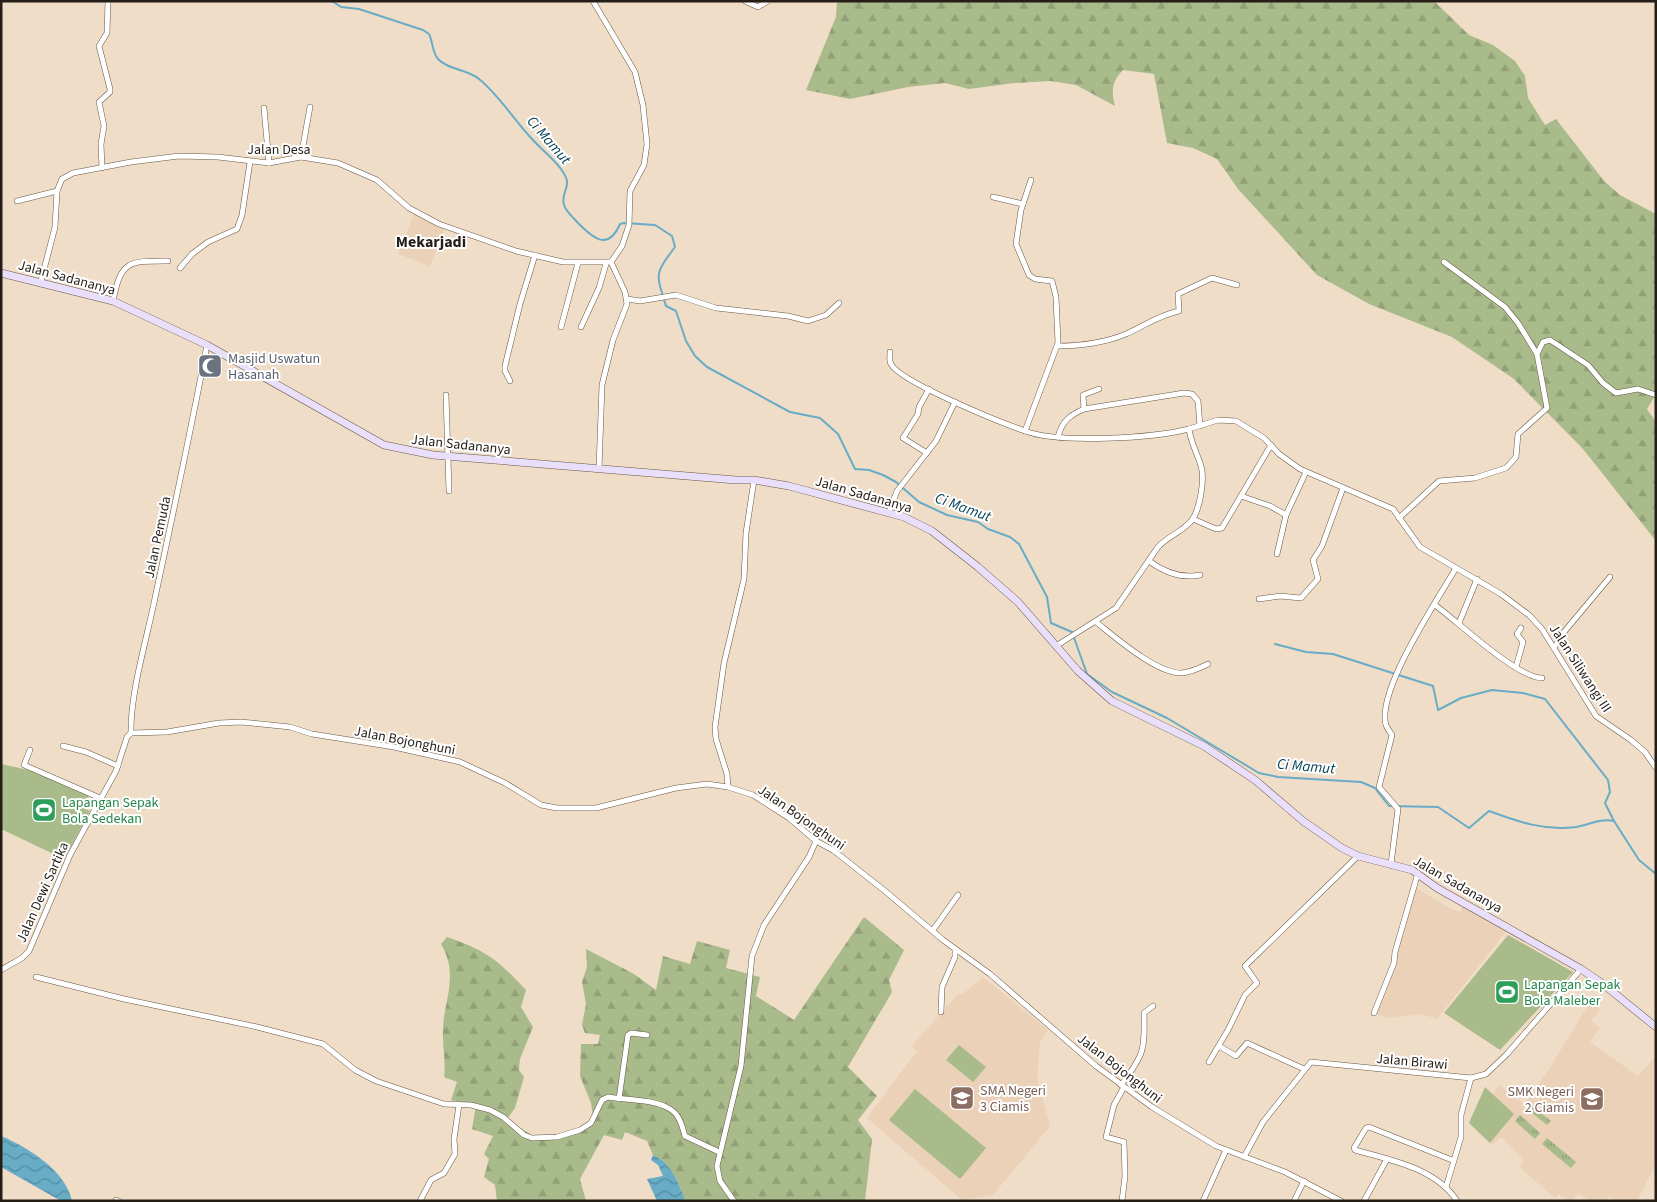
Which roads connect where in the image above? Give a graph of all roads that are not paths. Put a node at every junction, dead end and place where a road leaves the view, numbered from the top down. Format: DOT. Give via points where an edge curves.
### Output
graph roads {
  1 [pos="108,1"];
  2 [pos="593,1"];
  3 [pos="746,1"];
  4 [pos="768,1"];
  5 [pos="310,107"];
  6 [pos="264,108"];
  7 [pos="301,157"];
  8 [pos="250,162"];
  9 [pos="270,163"];
  10 [pos="102,168"];
  11 [pos="1031,180"];
  12 [pos="57,191"];
  13 [pos="993,197"];
  14 [pos="17,201"];
  15 [pos="1023,204"];
  16 [pos="535,255"];
  17 [pos="168,261"];
  18 [pos="1444,262"];
  19 [pos="578,263"];
  20 [pos="608,263"];
  21 [pos="180,268"];
  22 [pos="1,273"];
  23 [pos="41,282"];
  24 [pos="1238,285"];
  25 [pos="627,299"];
  26 [pos="113,300"];
  27 [pos="839,303"];
  28 [pos="561,327"];
  29 [pos="581,327"];
  30 [pos="207,345"];
  31 [pos="1057,346"];
  32 [pos="890,352"];
  33 [pos="1538,354"];
  34 [pos="510,381"];
  35 [pos="929,389"];
  36 [pos="1099,389"];
  37 [pos="446,395"];
  38 [pos="1656,395"];
  39 [pos="955,402"];
  40 [pos="1084,409"];
  41 [pos="1200,426"];
  42 [pos="1189,429"];
  43 [pos="1025,431"];
  44 [pos="1058,437"];
  45 [pos="1271,445"];
  46 [pos="927,453"];
  47 [pos="449,456"];
  48 [pos="599,468"];
  49 [pos="1306,472"];
  50 [pos="754,480"];
  51 [pos="1343,488"];
  52 [pos="449,491"];
  53 [pos="1241,496"];
  54 [pos="889,512"];
  55 [pos="1286,515"];
  56 [pos="1399,518"];
  57 [pos="1193,519"];
  58 [pos="1277,554"];
  59 [pos="1149,561"];
  60 [pos="1456,568"];
  61 [pos="1200,575"];
  62 [pos="1610,577"];
  63 [pos="1477,580"];
  64 [pos="1259,599"];
  65 [pos="1435,605"];
  66 [pos="1096,622"];
  67 [pos="1459,623"];
  68 [pos="1521,628"];
  69 [pos="1056,646"];
  70 [pos="1554,648"];
  71 [pos="1208,664"];
  72 [pos="1516,667"];
  73 [pos="1542,678"];
  74 [pos="131,733"];
  75 [pos="63,746"];
  76 [pos="30,750"];
  77 [pos="118,766"];
  78 [pos="1656,768"];
  79 [pos="728,787"];
  80 [pos="100,798"];
  81 [pos="816,841"];
  82 [pos="1358,856"];
  83 [pos="1391,864"];
  84 [pos="1418,873"];
  85 [pos="958,895"];
  86 [pos="933,930"];
  87 [pos="956,949"];
  88 [pos="1581,969"];
  89 [pos="1,970"];
  90 [pos="36,977"];
  91 [pos="1153,1006"];
  92 [pos="941,1012"];
  93 [pos="1374,1013"];
  94 [pos="1656,1027"];
  95 [pos="646,1035"];
  96 [pos="1219,1046"];
  97 [pos="1209,1062"];
  98 [pos="1304,1069"];
  99 [pos="1471,1078"];
  100 [pos="1122,1086"];
  101 [pos="619,1099"];
  102 [pos="459,1105"];
  103 [pos="1226,1150"];
  104 [pos="719,1152"];
  105 [pos="1244,1157"];
  106 [pos="1387,1159"];
  107 [pos="1452,1160"];
  108 [pos="1304,1181"];
  109 [pos="1446,1187"];
  110 [pos="420,1201"];
  111 [pos="734,1201"];
  112 [pos="1122,1201"];
  113 [pos="1203,1201"];
  114 [pos="1294,1201"];
  115 [pos="1341,1201"];
  116 [pos="1364,1201"];
  117 [pos="1457,1201"];
  1 -- 10 [label="street" via="107,33 100,46 110,89 99,102 104,126"];
  2 -- 20 [label="street" via="635,72 643,105 647,152 630,191 629,223 622,246"];
  3 -- 4 [label="street" via="758,7"];
  5 -- 7 [label="street"];
  6 -- 9 [label="street"];
  7 -- 9 [label="street, Jalan Desa"];
  7 -- 16 [label="street, Jalan Desa" via="343,165 377,180 409,208 439,224"];
  8 -- 9 [label="street, Jalan Desa"];
  8 -- 10 [label="street, Jalan Desa" via="180,156"];
  8 -- 21 [label="street" via="237,229 208,242"];
  10 -- 12 [label="street, Jalan Desa" via="67,175 59,183"];
  11 -- 15 [label="street"];
  12 -- 14 [label="street"];
  12 -- 23 [label="street" via="54,227"];
  13 -- 15 [label="street"];
  15 -- 31 [label="street" via="1018,249 1032,278 1052,281 1056,297"];
  16 -- 19 [label="street, Jalan Desa"];
  16 -- 34 [label="street" via="505,366"];
  17 -- 26 [label="street" via="126,266 117,281"];
  18 -- 33 [label="street" via="1505,307"];
  19 -- 20 [label="street, Jalan Desa"];
  19 -- 28 [label="street"];
  20 -- 25 [label="street"];
  20 -- 29 [label="street"];
  22 -- 23 [label="street, Jalan Sadananya"];
  23 -- 26 [label="street, Jalan Sadananya"];
  24 -- 31 [label="street" via="1212,278 1178,294 1179,311 1107,340"];
  25 -- 27 [label="street" via="683,297 716,308 808,321 826,315"];
  25 -- 48 [label="street" via="602,385"];
  26 -- 30 [label="street, Jalan Sadananya"];
  30 -- 47 [label="street, Jalan Sadananya" via="384,444 417,453"];
  30 -- 74 [label="street, Jalan Pemuda" via="145,645"];
  31 -- 43 [label="street"];
  32 -- 35 [label="street" via="894,368"];
  33 -- 38 [label="street" via="1543,342 1550,340 1588,366 1606,387 1616,393 1638,389"];
  33 -- 56 [label="street" via="1546,410 1518,434 1516,457 1510,466 1474,478 1439,480"];
  35 -- 39 [label="street"];
  35 -- 46 [label="street" via="903,438"];
  36 -- 40 [label="street" via="1083,394"];
  37 -- 47 [label="street"];
  39 -- 43 [label="street"];
  39 -- 46 [label="street"];
  40 -- 41 [label="street" via="1192,394 1198,401"];
  40 -- 44 [label="street" via="1063,422"];
  41 -- 42 [label="street"];
  41 -- 45 [label="street" via="1218,420 1236,421"];
  42 -- 44 [label="street" via="1134,438"];
  42 -- 57 [label="street" via="1202,472"];
  43 -- 44 [label="street"];
  45 -- 49 [label="street" via="1285,459"];
  45 -- 53 [label="street"];
  46 -- 54 [label="street" via="898,490"];
  47 -- 48 [label="street, Jalan Sadananya"];
  47 -- 52 [label="street"];
  48 -- 50 [label="street, Jalan Sadananya"];
  49 -- 51 [label="street"];
  49 -- 55 [label="street"];
  50 -- 54 [label="street, Jalan Sadananya"];
  50 -- 79 [label="street" via="746,533 744,579 724,663 715,727"];
  51 -- 56 [label="street, Jalan Siliwangi III" via="1393,509"];
  51 -- 64 [label="street" via="1322,546 1313,560 1318,580 1301,598 1276,596"];
  53 -- 55 [label="street"];
  53 -- 57 [label="street" via="1220,529"];
  54 -- 69 [label="street, Jalan Sadananya" via="932,531 978,567 1018,602"];
  55 -- 58 [label="street"];
  56 -- 60 [label="street, Jalan Siliwangi III" via="1420,546"];
  57 -- 59 [label="street" via="1166,538"];
  59 -- 61 [label="street" via="1168,573 1188,577"];
  59 -- 66 [label="street" via="1116,608"];
  60 -- 63 [label="street, Jalan Siliwangi III"];
  60 -- 65 [label="street"];
  62 -- 70 [label="street"];
  63 -- 67 [label="street"];
  63 -- 70 [label="street, Jalan Siliwangi III" via="1520,607 1542,629"];
  65 -- 67 [label="street"];
  65 -- 83 [label="street" via="1396,674 1386,714 1386,726 1392,735 1379,787 1396,806"];
  66 -- 69 [label="street"];
  66 -- 71 [label="street" via="1130,651 1174,672 1190,672"];
  67 -- 72 [label="street" via="1487,649"];
  68 -- 72 [label="street" via="1518,636 1523,642"];
  69 -- 82 [label="street, Jalan Sadananya" via="1078,672 1112,700 1204,746 1255,780 1303,822"];
  70 -- 78 [label="street, Jalan Siliwangi III" via="1596,716 1631,740"];
  72 -- 73 [label="street"];
  74 -- 77 [label="street, Jalan Dewi Sartika"];
  74 -- 79 [label="street, Jalan Bojonghuni" via="166,732 219,723 285,726 460,762 505,783 541,805 557,808 596,808 692,785"];
  75 -- 77 [label="street"];
  76 -- 80 [label="street" via="24,764"];
  77 -- 80 [label="street, Jalan Dewi Sartika"];
  79 -- 81 [label="street, Jalan Bojonghuni" via="767,803"];
  80 -- 89 [label="street, Jalan Dewi Sartika" via="63,869 29,951"];
  81 -- 86 [label="street, Jalan Bojonghuni" via="832,850"];
  81 -- 104 [label="street" via="764,925 752,956 741,1066"];
  82 -- 83 [label="street, Jalan Sadananya"];
  82 -- 96 [label="street" via="1245,966 1257,983 1245,995"];
  83 -- 84 [label="street, Jalan Sadananya"];
  84 -- 88 [label="street, Jalan Sadananya" via="1437,888"];
  84 -- 93 [label="street" via="1394,964"];
  85 -- 86 [label="street"];
  86 -- 87 [label="street, Jalan Bojonghuni"];
  87 -- 92 [label="street" via="942,987"];
  87 -- 100 [label="street, Jalan Bojonghuni"];
  88 -- 94 [label="street, Jalan Sadananya"];
  88 -- 99 [label="street" via="1507,1054 1486,1074"];
  90 -- 102 [label="street" via="323,1044 355,1070 376,1081 444,1104"];
  91 -- 100 [label="street" via="1144,1013 1142,1053"];
  95 -- 101 [label="street" via="628,1035"];
  96 -- 97 [label="street"];
  96 -- 98 [label="street" via="1236,1056 1246,1043"];
  98 -- 99 [label="street, Jalan Birawi" via="1316,1061"];
  98 -- 105 [label="street" via="1263,1122"];
  99 -- 107 [label="street" via="1461,1115 1461,1137"];
  100 -- 103 [label="street, Jalan Bojonghuni" via="1169,1119"];
  100 -- 112 [label="street" via="1106,1137 1124,1142"];
  101 -- 102 [label="street" via="604,1097 591,1123 580,1130 563,1136 540,1138 524,1135 490,1110 472,1104"];
  101 -- 104 [label="street" via="670,1108 680,1120 685,1136"];
  102 -- 110 [label="street" via="455,1154 444,1173 431,1180"];
  103 -- 105 [label="street, Jalan Bojonghuni"];
  103 -- 113 [label="street"];
  104 -- 111 [label="street" via="720,1181"];
  105 -- 108 [label="street, Jalan Bojonghuni"];
  106 -- 107 [label="street" via="1355,1150 1366,1128"];
  106 -- 109 [label="street" via="1419,1170"];
  106 -- 116 [label="street"];
  107 -- 109 [label="street" via="1454,1163"];
  108 -- 114 [label="street"];
  108 -- 115 [label="street, Jalan Bojonghuni"];
  109 -- 117 [label="street"];
}
